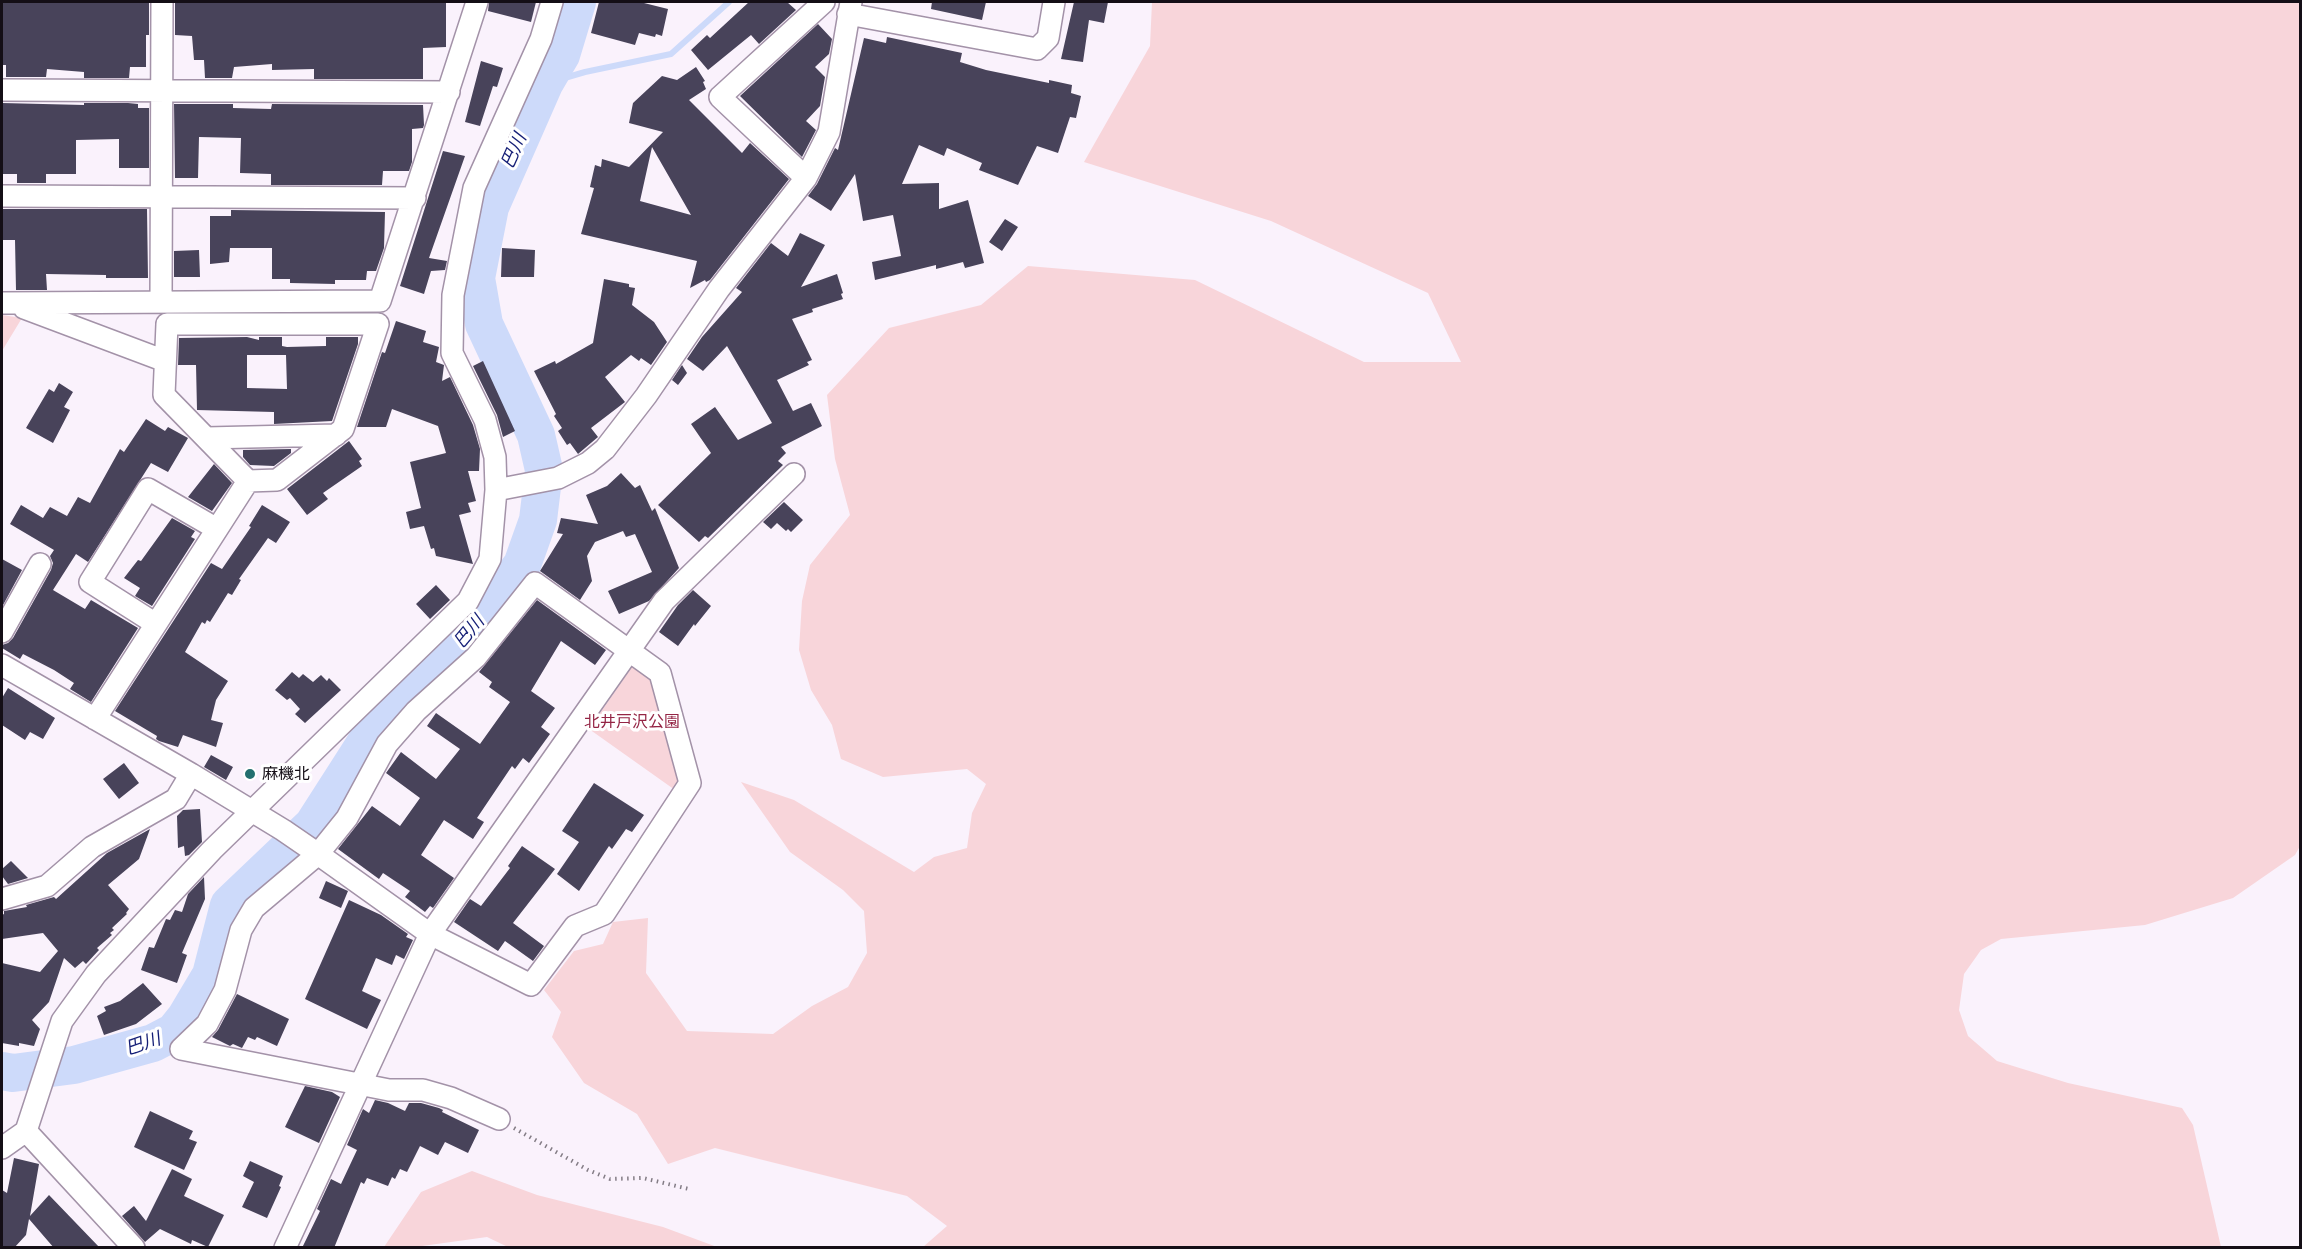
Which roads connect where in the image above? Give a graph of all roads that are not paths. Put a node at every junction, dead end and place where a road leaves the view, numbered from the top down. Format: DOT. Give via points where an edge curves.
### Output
graph roads {
  1 [pos="162,2"];
  2 [pos="477,2"];
  3 [pos="552,2"];
  4 [pos="824,2"];
  5 [pos="1054,2"];
  6 [pos="849,8"];
  7 [pos="2,90"];
  8 [pos="162,90"];
  9 [pos="449,92"];
  10 [pos="806,178"];
  11 [pos="2,196"];
  12 [pos="161,197"];
  13 [pos="415,198"];
  14 [pos="161,302"];
  15 [pos="7,303"];
  16 [pos="165,361"];
  17 [pos="336,435"];
  18 [pos="206,438"];
  19 [pos="794,474"];
  20 [pos="248,481"];
  21 [pos="496,490"];
  22 [pos="217,529"];
  23 [pos="40,564"];
  24 [pos="156,624"];
  25 [pos="2,632"];
  26 [pos="629,651"];
  27 [pos="2,665"];
  28 [pos="95,719"];
  29 [pos="191,774"];
  30 [pos="252,810"];
  31 [pos="318,854"];
  32 [pos="2,899"];
  33 [pos="430,934"];
  34 [pos="360,1084"];
  35 [pos="499,1119"];
  36 [pos="26,1131"];
  37 [pos="2,1148"];
  38 [pos="134,1248"];
  39 [pos="285,1248"];
  1 -- 8 [label="street"];
  2 -- 9 [label="street"];
  3 -- 21 [label="street" via="541,39 474,188 453,295 453,353 485,420 495,457"];
  4 -- 10 [label="street" via="720,97"];
  5 -- 6 [label="street" via="1048,38 1037,49"];
  6 -- 10 [label="street" via="829,132"];
  7 -- 8 [label="street"];
  8 -- 9 [label="street"];
  8 -- 12 [label="street"];
  9 -- 13 [label="street"];
  10 -- 21 [label="street" via="719,289 605,449 558,478"];
  11 -- 12 [label="street"];
  12 -- 13 [label="street"];
  12 -- 14 [label="street"];
  13 -- 14 [label="street" via="380,302"];
  14 -- 15 [label="street"];
  15 -- 16 [label="street"];
  16 -- 17 [label="street" via="167,324 378,324 343,429"];
  16 -- 18 [label="street" via="164,395"];
  17 -- 18 [label="street"];
  17 -- 20 [label="street" via="277,480"];
  18 -- 20 [label="street"];
  19 -- 26 [label="street" via="664,601"];
  20 -- 22 [label="street"];
  21 -- 30 [label="street" via="490,559 468,601"];
  22 -- 24 [label="street"];
  22 -- 24 [label="street" via="148,489 90,582"];
  23 -- 25 [label="street"];
  24 -- 28 [label="street"];
  26 -- 31 [label="street" via="535,583 476,657 416,711 387,744 347,818"];
  26 -- 33 [label="street"];
  26 -- 33 [label="street" via="660,673 690,783 604,914 575,926 531,985"];
  27 -- 28 [label="street"];
  28 -- 29 [label="street"];
  29 -- 30 [label="street"];
  29 -- 32 [label="street" via="176,799 93,847 47,886"];
  30 -- 31 [label="street"];
  30 -- 36 [label="street" via="96,974 62,1021"];
  31 -- 33 [label="street"];
  31 -- 34 [label="street" via="254,908 241,930 225,990 207,1024 181,1049"];
  33 -- 34 [label="street"];
  34 -- 35 [label="street" via="389,1090 423,1090"];
  34 -- 39 [label="street"];
  36 -- 37 [label="street"];
  36 -- 38 [label="street"];
}
